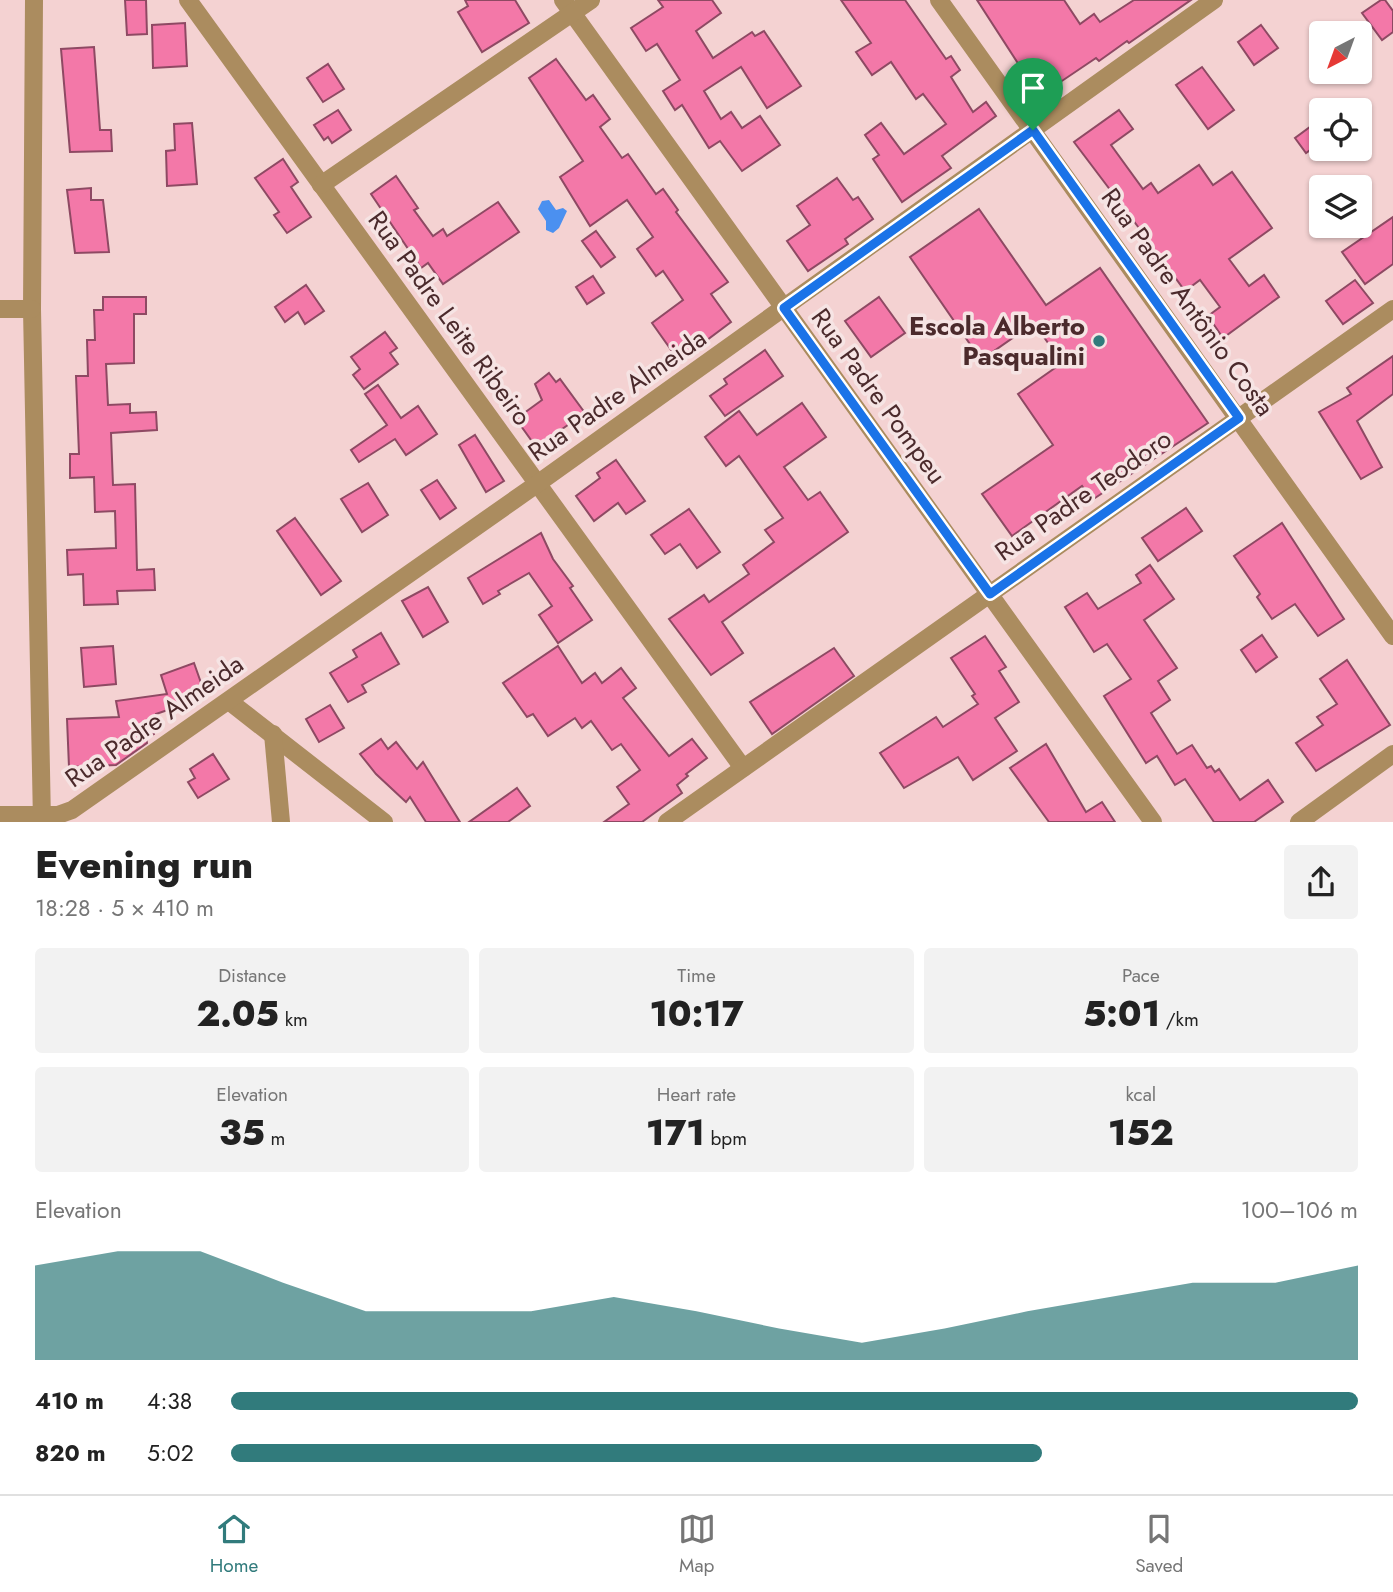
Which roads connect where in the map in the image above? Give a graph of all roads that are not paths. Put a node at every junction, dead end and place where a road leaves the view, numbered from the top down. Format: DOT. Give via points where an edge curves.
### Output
graph roads {
  1 [pos="34,0"];
  2 [pos="188,0"];
  3 [pos="591,0"];
  4 [pos="939,0"];
  5 [pos="1213,0"];
  6 [pos="568,6"];
  7 [pos="1033,130"];
  8 [pos="321,185"];
  9 [pos="784,308"];
  10 [pos="0,309"];
  11 [pos="32,309"];
  12 [pos="1393,309"];
  13 [pos="1239,418"];
  14 [pos="537,484"];
  15 [pos="990,594"];
  16 [pos="1393,636"];
  17 [pos="230,702"];
  18 [pos="273,734"];
  19 [pos="1393,754"];
  20 [pos="743,768"];
  21 [pos="0,815"];
  22 [pos="42,819"];
  23 [pos="281,822"];
  24 [pos="384,822"];
  25 [pos="667,822"];
  26 [pos="1153,822"];
  27 [pos="1299,822"];
  1 -- 11 [label="street"];
  2 -- 8 [label="street, Rua Padre Leite Ribeiro"];
  3 -- 6 [label="street"];
  4 -- 7 [label="street, Rua Padre Antônio Costa"];
  5 -- 7 [label="street, Rua Padre Almeida"];
  6 -- 8 [label="street"];
  6 -- 9 [label="street, Rua Padre Pompeu"];
  7 -- 9 [label="street, Rua Padre Almeida"];
  7 -- 13 [label="street, Rua Padre Antônio Costa"];
  8 -- 14 [label="street, Rua Padre Leite Ribeiro"];
  9 -- 14 [label="street, Rua Padre Almeida"];
  9 -- 15 [label="street, Rua Padre Pompeu"];
  10 -- 11 [label="street"];
  11 -- 22 [label="street"];
  12 -- 13 [label="street, Rua Padre Teodoro"];
  13 -- 15 [label="street, Rua Padre Teodoro"];
  13 -- 16 [label="street, Rua Padre Antônio Costa"];
  14 -- 17 [label="street, Rua Padre Almeida"];
  14 -- 20 [label="street, Rua Padre Leite Ribeiro"];
  15 -- 20 [label="street, Rua Padre Teodoro"];
  15 -- 26 [label="street, Rua Padre Pompeu"];
  17 -- 18 [label="street"];
  17 -- 22 [label="street, Rua Padre Almeida" via="72,810"];
  18 -- 23 [label="street"];
  18 -- 24 [label="street"];
  19 -- 27 [label="street"];
  20 -- 25 [label="street, Rua Padre Teodoro"];
  21 -- 22 [label="street, Rua Padre Almeida"];
}
